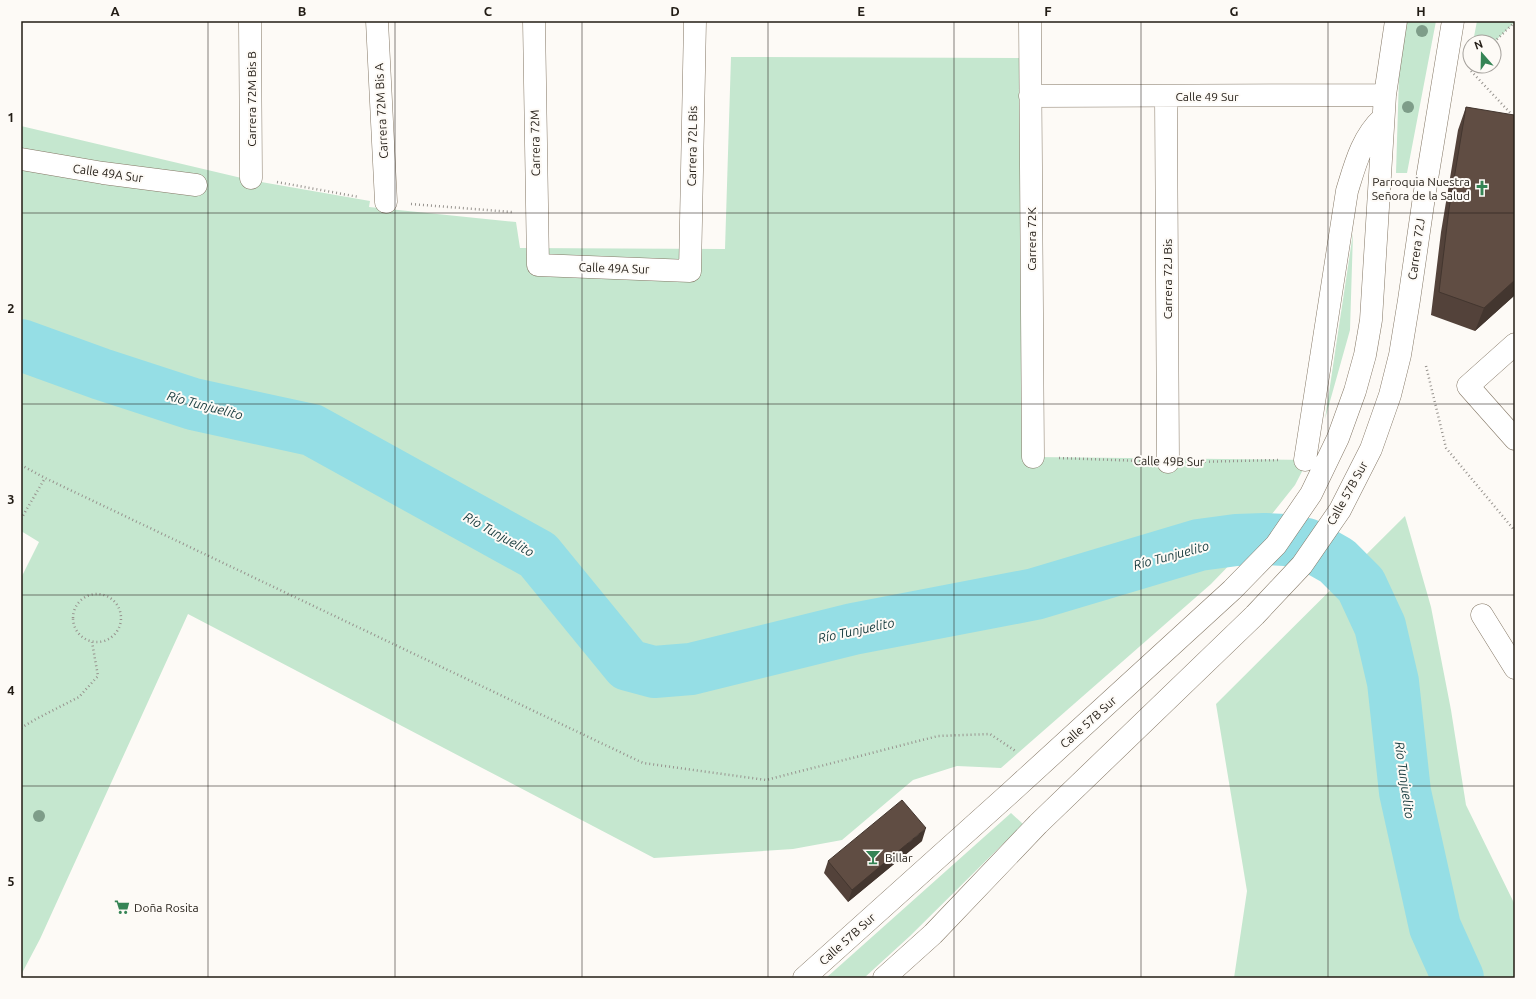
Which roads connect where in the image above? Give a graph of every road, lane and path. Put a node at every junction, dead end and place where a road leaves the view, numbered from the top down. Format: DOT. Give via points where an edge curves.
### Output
graph roads {
  1 [pos="250,21"];
  2 [pos="377,21"];
  3 [pos="534,21"];
  4 [pos="695,21"];
  5 [pos="1030,21"];
  6 [pos="1396,21"];
  7 [pos="1453,21"];
  8 [pos="1515,22"];
  9 [pos="1502,34"];
  10 [pos="1474,74"];
  11 [pos="1385,95"];
  12 [pos="1030,96"];
  13 [pos="1166,96"];
  14 [pos="1384,118"];
  15 [pos="1515,118"];
  16 [pos="21,159"];
  17 [pos="251,178"];
  18 [pos="196,185"];
  19 [pos="386,202"];
  20 [pos="536,214"];
  21 [pos="538,265"];
  22 [pos="690,271"];
  23 [pos="1515,344"];
  24 [pos="1424,359"];
  25 [pos="1515,439"];
  26 [pos="1371,449"];
  27 [pos="1033,457"];
  28 [pos="1305,460"];
  29 [pos="1168,462"];
  30 [pos="21,465"];
  31 [pos="45,478"];
  32 [pos="21,519"];
  33 [pos="1515,531"];
  34 [pos="1482,615"];
  35 [pos="92,642"];
  36 [pos="1515,668"];
  37 [pos="21,728"];
  38 [pos="1039,766"];
  39 [pos="804,978"];
  40 [pos="884,978"];
  1 -- 17 [label="street, Carrera 72M Bis B"];
  2 -- 19 [label="street, Carrera 72M Bis A"];
  3 -- 20 [label="street, Carrera 72M"];
  4 -- 22 [label="street, Carrera 72L Bis"];
  5 -- 12 [label="street, Carrera 72K"];
  6 -- 11 [label="street"];
  7 -- 26 [label="street, Carrera 72J" via="1400,355 1390,395"];
  8 -- 9 [label="path"];
  10 -- 15 [label="path"];
  11 -- 13 [label="street, Calle 49 Sur"];
  11 -- 14 [label="street"];
  12 -- 13 [label="street, Calle 49 Sur"];
  12 -- 27 [label="street, Carrera 72K"];
  13 -- 29 [label="street, Carrera 72J Bis"];
  14 -- 28 [label="street" via="1375,125 1367,137 1347,191"];
  14 -- 38 [label="street, Calle 57B Sur" via="1371,320 1363,362 1338,438 1311,494 1276,545 1232,590"];
  16 -- 18 [label="street, Calle 49A Sur"];
  17 -- 19 [label="path"];
  19 -- 20 [label="path"];
  20 -- 21 [label="street, Carrera 72M"];
  21 -- 22 [label="street, Calle 49A Sur"];
  23 -- 25 [label="street" via="1468,386"];
  24 -- 33 [label="path" via="1446,448"];
  26 -- 40 [label="street, Calle 57B Sur" via="1340,510 1302,565 1255,614 1038,824 933,934"];
  27 -- 29 [label="path, Calle 49B Sur"];
  28 -- 29 [label="path, Calle 49B Sur"];
  30 -- 31 [label="path"];
  31 -- 32 [label="path"];
  31 -- 38 [label="path" via="643,763 766,780 938,736 990,734"];
  34 -- 36 [label="street"];
  35 -- 35 [label="path" via="85,639 75,628 74,613 82,599 97,594 105,595 112,599 121,612 119,628 109,640"];
  35 -- 37 [label="path" via="98,676 79,698"];
  38 -- 39 [label="street, Calle 57B Sur"];
}
